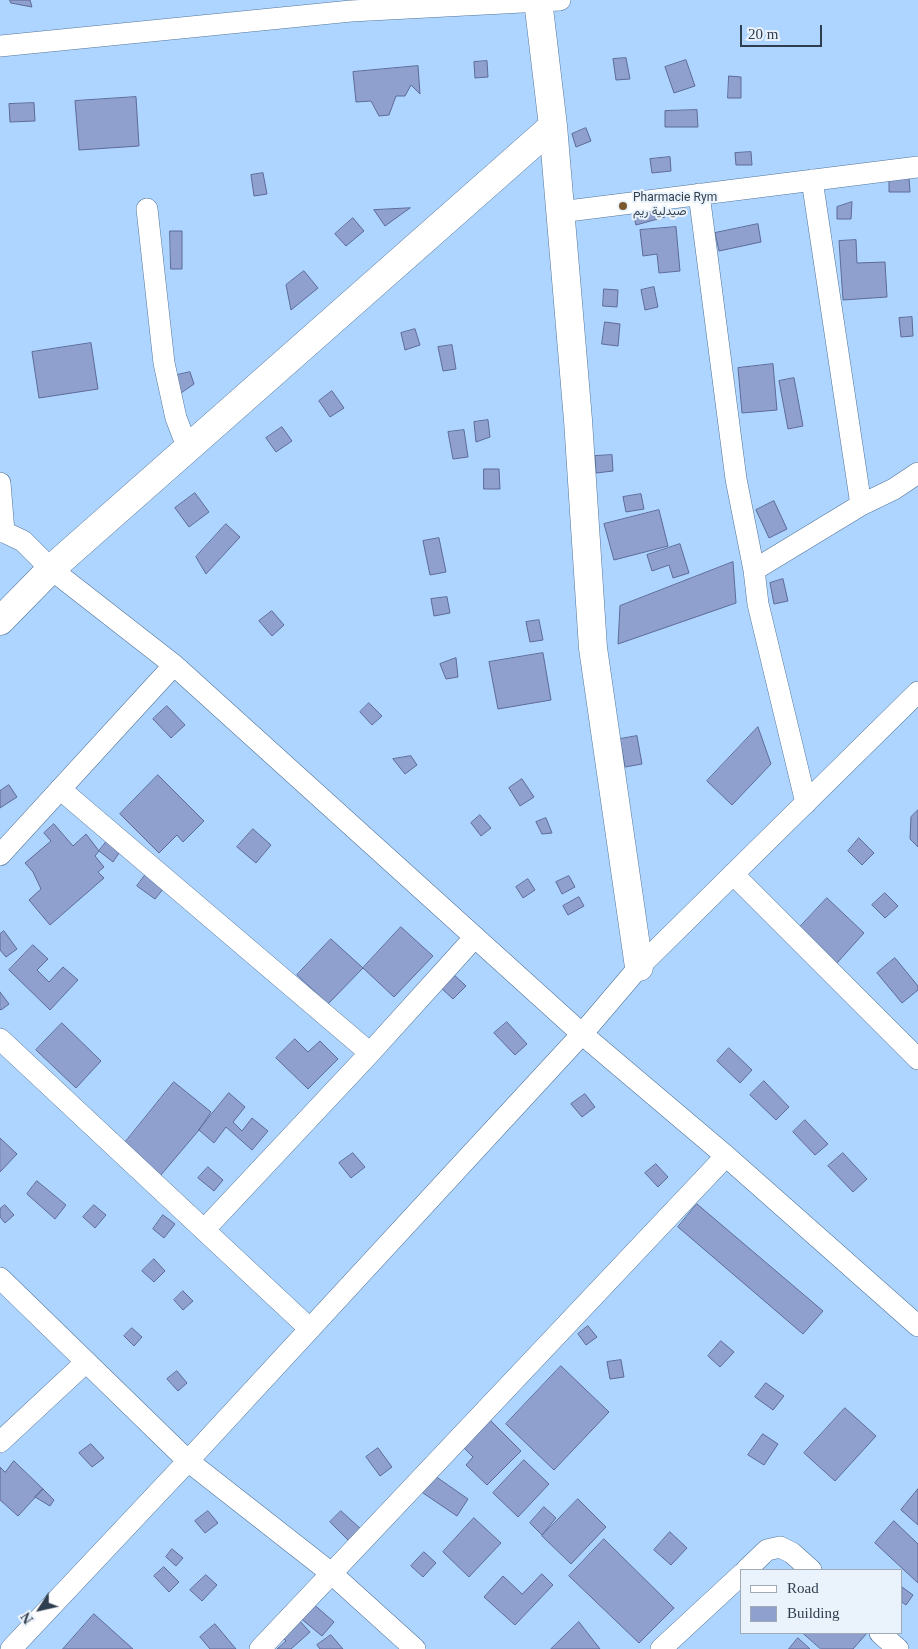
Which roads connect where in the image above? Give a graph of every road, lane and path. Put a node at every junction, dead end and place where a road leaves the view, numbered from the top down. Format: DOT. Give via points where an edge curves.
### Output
graph roads {
  1 [pos="538,0"];
  2 [pos="560,0"];
  3 [pos="351,6"];
  4 [pos="0,46"];
  5 [pos="553,126"];
  6 [pos="918,167"];
  7 [pos="812,180"];
  8 [pos="699,194"];
  9 [pos="147,209"];
  10 [pos="560,212"];
  11 [pos="188,448"];
  12 [pos="918,473"];
  13 [pos="0,483"];
  14 [pos="861,505"];
  15 [pos="2,532"];
  16 [pos="51,569"];
  17 [pos="754,570"];
  18 [pos="0,621"];
  19 [pos="174,666"];
  20 [pos="918,692"];
  21 [pos="60,789"];
  22 [pos="806,803"];
  23 [pos="0,855"];
  24 [pos="733,874"];
  25 [pos="475,937"];
  26 [pos="639,967"];
  27 [pos="582,1034"];
  28 [pos="0,1039"];
  29 [pos="370,1053"];
  30 [pos="918,1059"];
  31 [pos="726,1156"];
  32 [pos="204,1230"];
  33 [pos="0,1278"];
  34 [pos="918,1326"];
  35 [pos="310,1329"];
  36 [pos="86,1362"];
  37 [pos="0,1442"];
  38 [pos="188,1461"];
  39 [pos="747,1569"];
  40 [pos="810,1569"];
  41 [pos="331,1573"];
  42 [pos="740,1576"];
  43 [pos="881,1634"];
  44 [pos="11,1649"];
  45 [pos="260,1649"];
  46 [pos="415,1649"];
  47 [pos="661,1649"];
  48 [pos="898,1649"];
  1 -- 2 [label="street"];
  1 -- 3 [label="street"];
  1 -- 5 [label="street"];
  3 -- 4 [label="street"];
  5 -- 10 [label="street"];
  5 -- 11 [label="street"];
  6 -- 7 [label="street"];
  7 -- 8 [label="street"];
  7 -- 14 [label="street"];
  8 -- 10 [label="street"];
  8 -- 17 [label="street" via="736,479"];
  9 -- 11 [label="street" via="164,363 176,418"];
  10 -- 26 [label="street" via="593,648"];
  11 -- 16 [label="street"];
  12 -- 14 [label="street" via="894,490"];
  13 -- 15 [label="street"];
  14 -- 17 [label="street"];
  15 -- 16 [label="street" via="23,541"];
  16 -- 18 [label="street"];
  16 -- 19 [label="street"];
  17 -- 22 [label="street" via="758,604"];
  19 -- 21 [label="street"];
  19 -- 25 [label="street"];
  20 -- 22 [label="street"];
  21 -- 23 [label="street"];
  21 -- 29 [label="street"];
  22 -- 24 [label="street"];
  24 -- 26 [label="street"];
  24 -- 30 [label="street"];
  25 -- 27 [label="street"];
  25 -- 29 [label="street"];
  26 -- 27 [label="street"];
  27 -- 31 [label="street"];
  27 -- 35 [label="street"];
  28 -- 32 [label="street"];
  29 -- 32 [label="street"];
  31 -- 34 [label="street"];
  31 -- 41 [label="street"];
  32 -- 35 [label="street"];
  33 -- 36 [label="street"];
  35 -- 38 [label="street"];
  36 -- 37 [label="street"];
  36 -- 38 [label="street"];
  38 -- 41 [label="street"];
  38 -- 44 [label="street"];
  39 -- 40 [label="street" via="767,1550 780,1547"];
  41 -- 45 [label="street"];
  41 -- 46 [label="street"];
  42 -- 47 [label="street"];
  43 -- 48 [label="street"];
}
